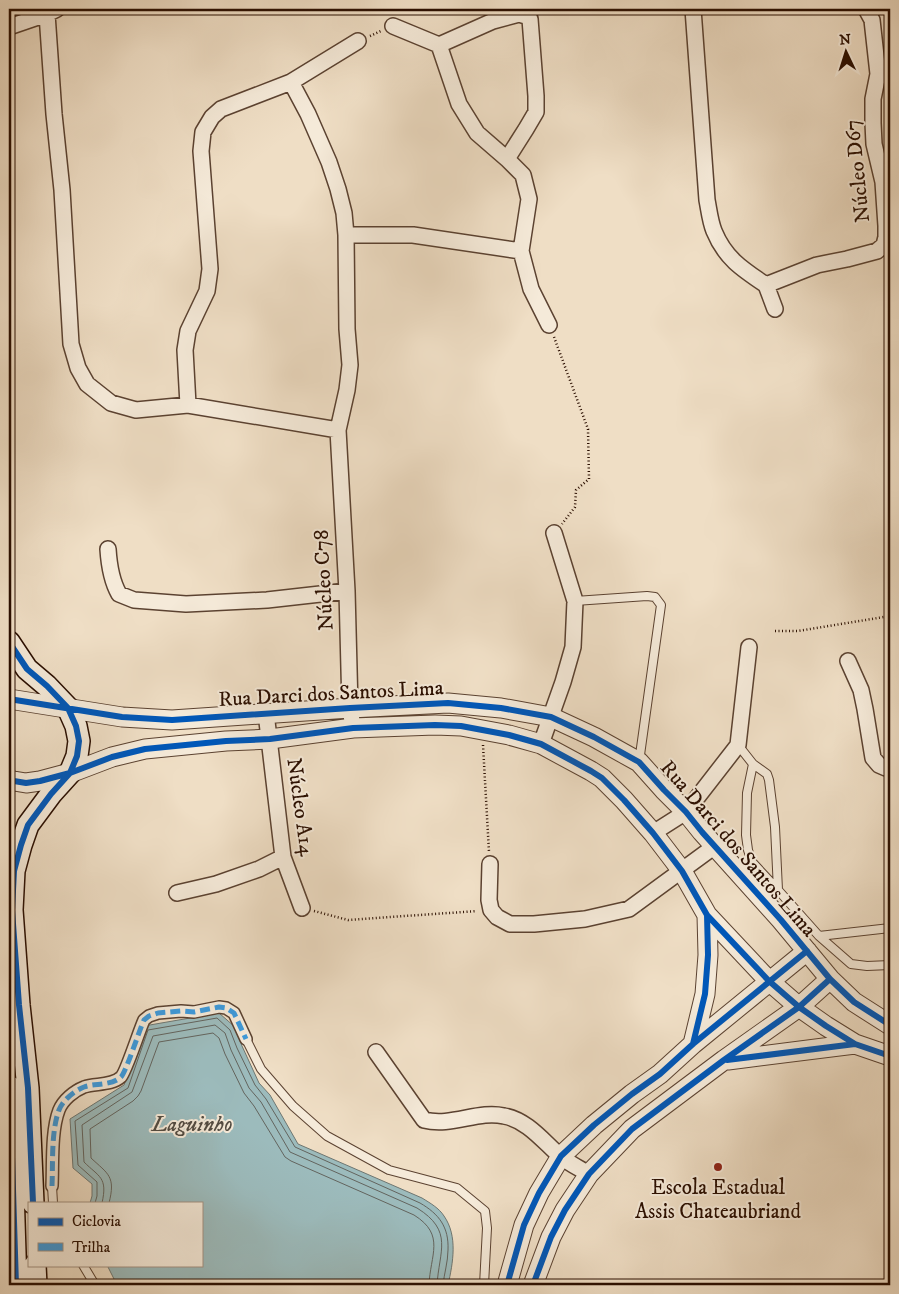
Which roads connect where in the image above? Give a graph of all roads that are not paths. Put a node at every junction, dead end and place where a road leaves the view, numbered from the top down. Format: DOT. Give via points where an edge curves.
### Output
graph roads {
  1 [pos="693,9"];
  2 [pos="866,9"];
  3 [pos="52,11"];
  4 [pos="393,26"];
  5 [pos="9,27"];
  6 [pos="358,41"];
  7 [pos="439,44"];
  8 [pos="884,74"];
  9 [pos="291,82"];
  10 [pos="507,158"];
  11 [pos="346,235"];
  12 [pos="521,251"];
  13 [pos="766,285"];
  14 [pos="775,309"];
  15 [pos="550,325"];
  16 [pos="188,405"];
  17 [pos="338,430"];
  18 [pos="554,533"];
  19 [pos="108,549"];
  20 [pos="347,591"];
  21 [pos="575,601"];
  22 [pos="9,642"];
  23 [pos="749,648"];
  24 [pos="848,661"];
  25 [pos="9,699"];
  26 [pos="68,708"];
  27 [pos="350,708"];
  28 [pos="266,713"];
  29 [pos="551,717"];
  30 [pos="353,728"];
  31 [pos="270,739"];
  32 [pos="541,744"];
  33 [pos="738,745"];
  34 [pos="639,762"];
  35 [pos="753,764"];
  36 [pos="890,768"];
  37 [pos="70,773"];
  38 [pos="9,780"];
  39 [pos="686,812"];
  40 [pos="653,833"];
  41 [pos="715,846"];
  42 [pos="283,857"];
  43 [pos="490,864"];
  44 [pos="682,871"];
  45 [pos="778,890"];
  46 [pos="177,893"];
  47 [pos="302,908"];
  48 [pos="706,915"];
  49 [pos="890,928"];
  50 [pos="819,936"];
  51 [pos="807,951"];
  52 [pos="890,965"];
  53 [pos="830,979"];
  54 [pos="769,981"];
  55 [pos="799,1007"];
  56 [pos="890,1025"];
  57 [pos="246,1038"];
  58 [pos="693,1044"];
  59 [pos="855,1044"];
  60 [pos="376,1052"];
  61 [pos="890,1056"];
  62 [pos="724,1060"];
  63 [pos="9,1086"];
  64 [pos="618,1105"];
  65 [pos="639,1124"];
  66 [pos="18,1156"];
  67 [pos="561,1156"];
  68 [pos="589,1174"];
  69 [pos="52,1186"];
  70 [pos="33,1202"];
  71 [pos="53,1202"];
  72 [pos="35,1266"];
  73 [pos="84,1266"];
  74 [pos="16,1285"];
  75 [pos="36,1285"];
  76 [pos="96,1285"];
  77 [pos="484,1285"];
  78 [pos="507,1285"];
  79 [pos="533,1285"];
  1 -- 13 [label="street" via="707,200 714,230 726,254"];
  2 -- 8 [label="street" via="872,20"];
  3 -- 5 [label="street"];
  3 -- 16 [label="street" via="54,114 71,344 78,368 87,384 111,403 136,410"];
  4 -- 7 [label="street"];
  6 -- 9 [label="street"];
  7 -- 10 [label="street" via="459,104 477,133"];
  7 -- 10 [label="street" via="492,21 519,14 530,20 536,112"];
  8 -- 13 [label="street, Núcleo D67" via="873,99 874,144 884,182 884,245 877,251 817,265"];
  9 -- 11 [label="street, Núcleo C78" via="329,162 344,214"];
  9 -- 16 [label="street" via="221,109 203,132 210,269 207,291 188,331 185,350"];
  10 -- 12 [label="street" via="523,175 529,199"];
  11 -- 12 [label="street" via="413,235"];
  11 -- 17 [label="street, Núcleo C78" via="350,365"];
  12 -- 15 [label="street" via="531,289"];
  13 -- 14 [label="street"];
  16 -- 17 [label="street"];
  17 -- 20 [label="street, Núcleo C78"];
  18 -- 21 [label="street"];
  19 -- 20 [label="street" via="109,570 118,594 134,600 186,604 267,600"];
  20 -- 27 [label="street, Núcleo C78"];
  21 -- 29 [label="street" via="572,648"];
  21 -- 34 [label="lane" via="647,596 655,597 661,604"];
  22 -- 26 [label="main road" via="27,669"];
  23 -- 33 [label="street"];
  24 -- 36 [label="street" via="865,709 873,758 879,765"];
  25 -- 26 [label="street, Rua Darci dos Santos Lima"];
  26 -- 28 [label="street, Rua Darci dos Santos Lima" via="122,717 172,720"];
  26 -- 37 [label="main road" via="79,741"];
  27 -- 28 [label="street, Rua Darci dos Santos Lima"];
  27 -- 29 [label="street, Rua Darci dos Santos Lima" via="448,703"];
  27 -- 30 [label="street, Núcleo C78"];
  28 -- 31 [label="street, Núcleo A14"];
  29 -- 32 [label="street"];
  29 -- 34 [label="street, Rua Darci dos Santos Lima"];
  30 -- 31 [label="street, Rua Darci dos Santos Lima"];
  30 -- 32 [label="street, Rua Darci dos Santos Lima" via="461,726"];
  31 -- 37 [label="street, Rua Darci dos Santos Lima" via="145,749"];
  31 -- 42 [label="street, Núcleo A14"];
  32 -- 40 [label="street, Rua Darci dos Santos Lima" via="602,778"];
  33 -- 35 [label="lane"];
  33 -- 39 [label="street"];
  34 -- 39 [label="street, Rua Darci dos Santos Lima"];
  35 -- 45 [label="lane" via="767,774 770,787"];
  35 -- 45 [label="lane" via="747,793 748,850 752,862"];
  37 -- 38 [label="street, Rua Darci dos Santos Lima" via="26,783"];
  37 -- 66 [label="main road" via="28,825 14,871 12,910 28,1088"];
  39 -- 40 [label="street"];
  39 -- 41 [label="street, Rua Darci dos Santos Lima"];
  40 -- 44 [label="street, Rua Darci dos Santos Lima"];
  41 -- 44 [label="street"];
  41 -- 51 [label="street, Rua Darci dos Santos Lima"];
  42 -- 46 [label="street" via="216,884"];
  42 -- 47 [label="street, Núcleo A14"];
  43 -- 44 [label="street" via="491,910 510,924 585,920 629,909"];
  44 -- 48 [label="street, Rua Darci dos Santos Lima"];
  45 -- 50 [label="lane"];
  48 -- 54 [label="street, Rua Darci dos Santos Lima"];
  48 -- 58 [label="street" via="708,955 705,994"];
  49 -- 50 [label="lane"];
  50 -- 52 [label="lane" via="851,964"];
  51 -- 53 [label="street, Rua Darci dos Santos Lima"];
  51 -- 54 [label="street"];
  53 -- 55 [label="street"];
  53 -- 56 [label="street, Rua Darci dos Santos Lima" via="854,1002"];
  54 -- 55 [label="street, Rua Darci dos Santos Lima"];
  54 -- 58 [label="street"];
  55 -- 59 [label="street, Rua Darci dos Santos Lima"];
  55 -- 62 [label="street"];
  57 -- 69 [label="street" via="234,1012 226,1008 149,1016 144,1020 122,1076 112,1082 76,1091 59,1108"];
  57 -- 77 [label="lane" via="261,1069 293,1106 327,1136 389,1170 457,1188 485,1212"];
  58 -- 64 [label="street"];
  59 -- 61 [label="street, Rua Darci dos Santos Lima"];
  59 -- 62 [label="street"];
  60 -- 67 [label="street" via="424,1120 434,1123 504,1116 520,1122"];
  62 -- 65 [label="street"];
  63 -- 66 [label="main road"];
  64 -- 65 [label="street"];
  64 -- 67 [label="street"];
  65 -- 68 [label="street"];
  66 -- 70 [label="main road"];
  66 -- 74 [label="main road"];
  67 -- 68 [label="street"];
  67 -- 78 [label="street" via="524,1225"];
  68 -- 79 [label="street" via="551,1237"];
  69 -- 71 [label="lane"];
  72 -- 75 [label="main road"];
  73 -- 76 [label="lane"];
}
